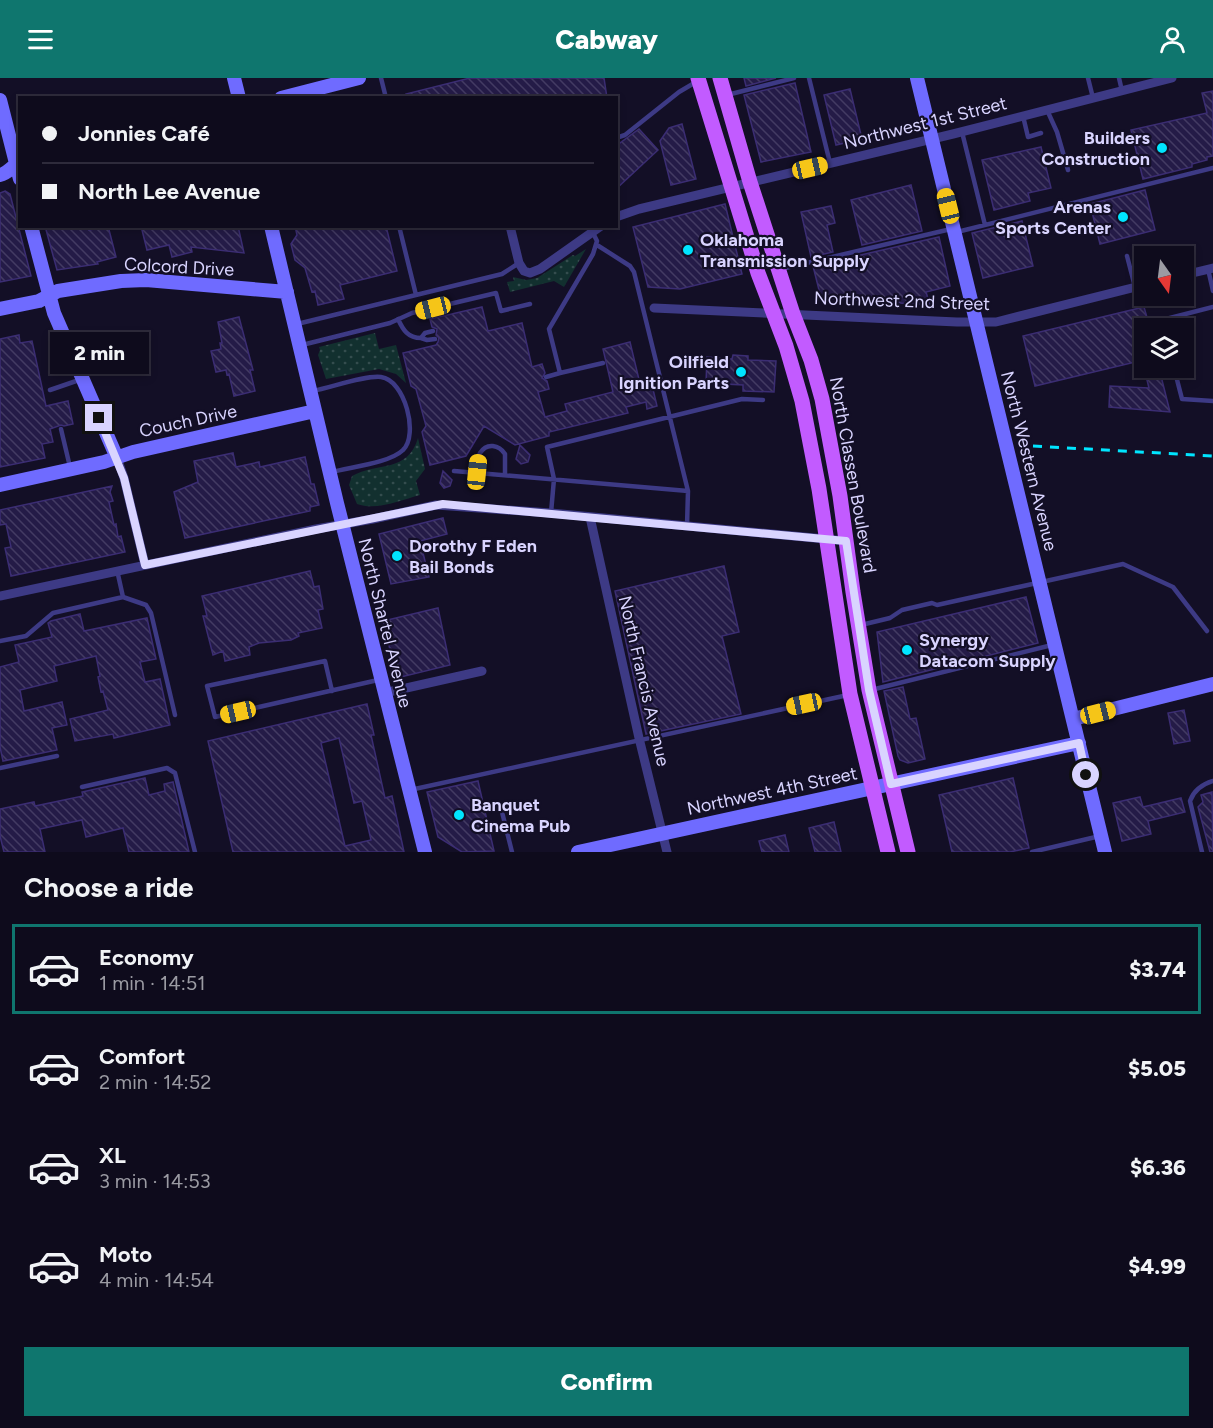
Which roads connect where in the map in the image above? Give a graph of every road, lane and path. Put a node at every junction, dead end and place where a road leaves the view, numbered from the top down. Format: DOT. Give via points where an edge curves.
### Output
graph roads {
  1 [pos="234,78"];
  2 [pos="359,78"];
  3 [pos="381,78"];
  4 [pos="720,78"];
  5 [pos="794,78"];
  6 [pos="809,78"];
  7 [pos="917,78"];
  8 [pos="1088,78"];
  9 [pos="1119,78"];
  10 [pos="1172,78"];
  11 [pos="699,79"];
  12 [pos="1146,81"];
  13 [pos="1122,91"];
  14 [pos="325,92"];
  15 [pos="238,96"];
  16 [pos="296,96"];
  17 [pos="386,96"];
  18 [pos="724,96"];
  19 [pos="1093,98"];
  20 [pos="0,100"];
  21 [pos="1047,110"];
  22 [pos="1023,116"];
  23 [pos="962,132"];
  24 [pos="1041,133"];
  25 [pos="618,137"];
  26 [pos="932,138"];
  27 [pos="0,159"];
  28 [pos="18,163"];
  29 [pos="830,163"];
  30 [pos="1213,168"];
  31 [pos="1068,170"];
  32 [pos="0,175"];
  33 [pos="750,182"];
  34 [pos="731,187"];
  35 [pos="618,216"];
  36 [pos="985,225"];
  37 [pos="32,228"];
  38 [pos="272,228"];
  39 [pos="400,228"];
  40 [pos="510,228"];
  41 [pos="599,228"];
  42 [pos="954,230"];
  43 [pos="592,233"];
  44 [pos="597,245"];
  45 [pos="1127,256"];
  46 [pos="519,263"];
  47 [pos="1210,268"];
  48 [pos="778,270"];
  49 [pos="1134,272"];
  50 [pos="1194,272"];
  51 [pos="1134,288"];
  52 [pos="1213,291"];
  53 [pos="287,292"];
  54 [pos="416,294"];
  55 [pos="49,296"];
  56 [pos="530,304"];
  57 [pos="1213,307"];
  58 [pos="654,308"];
  59 [pos="0,309"];
  60 [pos="772,313"];
  61 [pos="793,314"];
  62 [pos="1170,318"];
  63 [pos="398,319"];
  64 [pos="977,322"];
  65 [pos="294,325"];
  66 [pos="433,331"];
  67 [pos="421,338"];
  68 [pos="435,339"];
  69 [pos="299,346"];
  70 [pos="603,363"];
  71 [pos="560,373"];
  72 [pos="546,377"];
  73 [pos="1177,378"];
  74 [pos="82,379"];
  75 [pos="50,390"];
  76 [pos="310,392"];
  77 [pos="763,400"];
  78 [pos="1213,401"];
  79 [pos="315,411"];
  80 [pos="670,417"];
  81 [pos="62,429"];
  82 [pos="117,458"];
  83 [pos="70,470"];
  84 [pos="454,471"];
  85 [pos="330,472"];
  86 [pos="477,472"];
  87 [pos="505,475"];
  88 [pos="554,479"];
  89 [pos="0,485"];
  90 [pos="688,491"];
  91 [pos="551,513"];
  92 [pos="590,517"];
  93 [pos="342,525"];
  94 [pos="687,526"];
  95 [pos="826,539"];
  96 [pos="846,541"];
  97 [pos="145,565"];
  98 [pos="117,570"];
  99 [pos="1040,582"];
  100 [pos="0,596"];
  101 [pos="123,597"];
  102 [pos="859,625"];
  103 [pos="1207,631"];
  104 [pos="0,642"];
  105 [pos="1055,645"];
  106 [pos="482,670"];
  107 [pos="1213,684"];
  108 [pos="382,686"];
  109 [pos="869,690"];
  110 [pos="332,691"];
  111 [pos="850,694"];
  112 [pos="174,715"];
  113 [pos="1073,719"];
  114 [pos="640,741"];
  115 [pos="1079,743"];
  116 [pos="57,756"];
  117 [pos="0,768"];
  118 [pos="1213,781"];
  119 [pos="891,784"];
  120 [pos="82,787"];
  121 [pos="872,788"];
  122 [pos="408,790"];
  123 [pos="500,804"];
  124 [pos="662,834"];
  125 [pos="1101,836"];
  126 [pos="195,852"];
  127 [pos="424,852"];
  128 [pos="512,852"];
  129 [pos="578,852"];
  130 [pos="667,852"];
  131 [pos="888,852"];
  132 [pos="908,852"];
  133 [pos="1032,852"];
  134 [pos="1105,852"];
  135 [pos="1202,852"];
  1 -- 15 [label="main road"];
  2 -- 14 [label="main road"];
  3 -- 17 [label="lane"];
  4 -- 18 [label="main road, North Classen Boulevard"];
  5 -- 18 [label="lane"];
  6 -- 29 [label="lane"];
  7 -- 26 [label="main road, North Western Avenue"];
  8 -- 19 [label="lane"];
  9 -- 13 [label="lane"];
  10 -- 12 [label="street, Northwest 1st Street"];
  11 -- 25 [label="lane"];
  11 -- 34 [label="main road, North Classen Boulevard"];
  12 -- 13 [label="street, Northwest 1st Street"];
  13 -- 19 [label="street, Northwest 1st Street"];
  14 -- 16 [label="main road"];
  18 -- 33 [label="main road, North Classen Boulevard"];
  19 -- 21 [label="street, Northwest 1st Street"];
  20 -- 28 [label="main road"];
  21 -- 22 [label="street, Northwest 1st Street"];
  21 -- 31 [label="lane"];
  22 -- 23 [label="street, Northwest 1st Street"];
  22 -- 24 [label="lane" via="1028,137"];
  23 -- 26 [label="street, Northwest 1st Street"];
  23 -- 36 [label="lane"];
  26 -- 29 [label="street, Northwest 1st Street"];
  26 -- 42 [label="main road, North Western Avenue"];
  27 -- 28 [label="main road"];
  28 -- 32 [label="main road"];
  29 -- 33 [label="street, Northwest 1st Street"];
  30 -- 36 [label="lane"];
  33 -- 34 [label="street, Northwest 1st Street"];
  33 -- 48 [label="main road, North Classen Boulevard"];
  34 -- 35 [label="street, Northwest 1st Street"];
  34 -- 60 [label="main road, North Classen Boulevard"];
  36 -- 42 [label="lane"];
  37 -- 55 [label="main road"];
  38 -- 53 [label="main road, North Shartel Avenue"];
  39 -- 54 [label="lane"];
  40 -- 46 [label="street"];
  41 -- 43 [label="street"];
  42 -- 48 [label="lane"];
  42 -- 64 [label="main road, North Western Avenue"];
  43 -- 44 [label="lane"];
  43 -- 46 [label="street" via="532,272 524,271"];
  44 -- 71 [label="lane" via="549,328"];
  44 -- 80 [label="lane" via="633,268"];
  45 -- 49 [label="lane"];
  46 -- 54 [label="lane" via="502,274"];
  47 -- 50 [label="street"];
  47 -- 52 [label="lane"];
  48 -- 61 [label="main road, North Classen Boulevard"];
  51 -- 64 [label="street, Northwest 2nd Street" via="996,322"];
  53 -- 55 [label="main road, Colcord Drive" via="134,280 58,291"];
  53 -- 65 [label="main road, North Shartel Avenue"];
  54 -- 65 [label="lane"];
  55 -- 59 [label="main road, Colcord Drive"];
  55 -- 74 [label="main road"];
  56 -- 63 [label="lane" via="501,311 496,292"];
  57 -- 62 [label="lane"];
  58 -- 60 [label="street, Northwest 2nd Street"];
  60 -- 61 [label="street, Northwest 2nd Street"];
  60 -- 95 [label="main road, North Classen Boulevard" via="802,401"];
  61 -- 64 [label="street, Northwest 2nd Street"];
  61 -- 96 [label="main road, North Classen Boulevard" via="812,360 822,399"];
  63 -- 67 [label="lane" via="409,335"];
  63 -- 69 [label="lane"];
  64 -- 99 [label="main road, North Western Avenue"];
  65 -- 69 [label="main road, North Shartel Avenue"];
  66 -- 67 [label="lane"];
  67 -- 68 [label="lane"];
  69 -- 76 [label="main road, North Shartel Avenue"];
  70 -- 71 [label="lane"];
  71 -- 72 [label="lane"];
  73 -- 78 [label="lane" via="1182,399"];
  74 -- 75 [label="lane"];
  74 -- 82 [label="main road"];
  76 -- 79 [label="main road, North Shartel Avenue"];
  76 -- 85 [label="lane" via="373,377 386,378 401,392 410,426 408,444 400,453"];
  77 -- 80 [label="lane" via="742,399"];
  79 -- 82 [label="main road, Couch Drive"];
  79 -- 85 [label="main road, North Shartel Avenue"];
  80 -- 88 [label="lane" via="547,447"];
  80 -- 90 [label="lane"];
  81 -- 83 [label="lane"];
  82 -- 83 [label="main road, Couch Drive"];
  82 -- 97 [label="street"];
  83 -- 89 [label="main road, Couch Drive"];
  84 -- 86 [label="lane"];
  85 -- 93 [label="main road, North Shartel Avenue"];
  86 -- 87 [label="lane"];
  86 -- 87 [label="lane" via="479,454 494,446 505,454"];
  87 -- 88 [label="lane"];
  88 -- 90 [label="lane"];
  88 -- 91 [label="lane"];
  90 -- 94 [label="lane"];
  91 -- 92 [label="street"];
  91 -- 93 [label="street" via="436,505"];
  92 -- 94 [label="street"];
  92 -- 114 [label="street, North Francis Avenue"];
  93 -- 97 [label="street"];
  93 -- 108 [label="main road, North Shartel Avenue"];
  94 -- 95 [label="street"];
  95 -- 96 [label="street"];
  95 -- 111 [label="main road, North Classen Boulevard"];
  96 -- 102 [label="main road, North Classen Boulevard"];
  97 -- 98 [label="street"];
  98 -- 100 [label="street"];
  98 -- 101 [label="lane"];
  99 -- 102 [label="lane" via="902,610 890,618"];
  99 -- 103 [label="lane" via="1123,564 1173,587"];
  99 -- 105 [label="main road, North Western Avenue"];
  101 -- 104 [label="lane" via="53,613 26,636"];
  101 -- 112 [label="lane" via="146,605 151,613"];
  102 -- 109 [label="main road, North Classen Boulevard"];
  105 -- 109 [label="lane"];
  105 -- 113 [label="main road, North Western Avenue"];
  106 -- 108 [label="street"];
  107 -- 113 [label="main road"];
  108 -- 110 [label="lane"];
  108 -- 122 [label="main road, North Shartel Avenue"];
  109 -- 119 [label="main road, North Classen Boulevard"];
  110 -- 110 [label="lane" via="325,661 207,686 215,717"];
  111 -- 114 [label="lane"];
  111 -- 121 [label="main road, North Classen Boulevard"];
  113 -- 115 [label="main road, North Western Avenue"];
  114 -- 122 [label="lane"];
  114 -- 124 [label="street, North Francis Avenue"];
  115 -- 119 [label="main road, Northwest 4th Street"];
  115 -- 125 [label="main road, North Western Avenue"];
  116 -- 117 [label="lane"];
  118 -- 135 [label="lane" via="1198,788 1190,801"];
  119 -- 121 [label="main road, Northwest 4th Street"];
  119 -- 132 [label="main road, North Classen Boulevard"];
  120 -- 126 [label="lane" via="167,768 176,773"];
  121 -- 124 [label="main road, Northwest 4th Street"];
  121 -- 131 [label="main road, North Classen Boulevard"];
  122 -- 127 [label="main road, North Shartel Avenue"];
  123 -- 128 [label="lane"];
  124 -- 129 [label="main road, Northwest 4th Street"];
  124 -- 130 [label="street, North Francis Avenue"];
  125 -- 133 [label="lane"];
  125 -- 134 [label="main road, North Western Avenue"];
}
